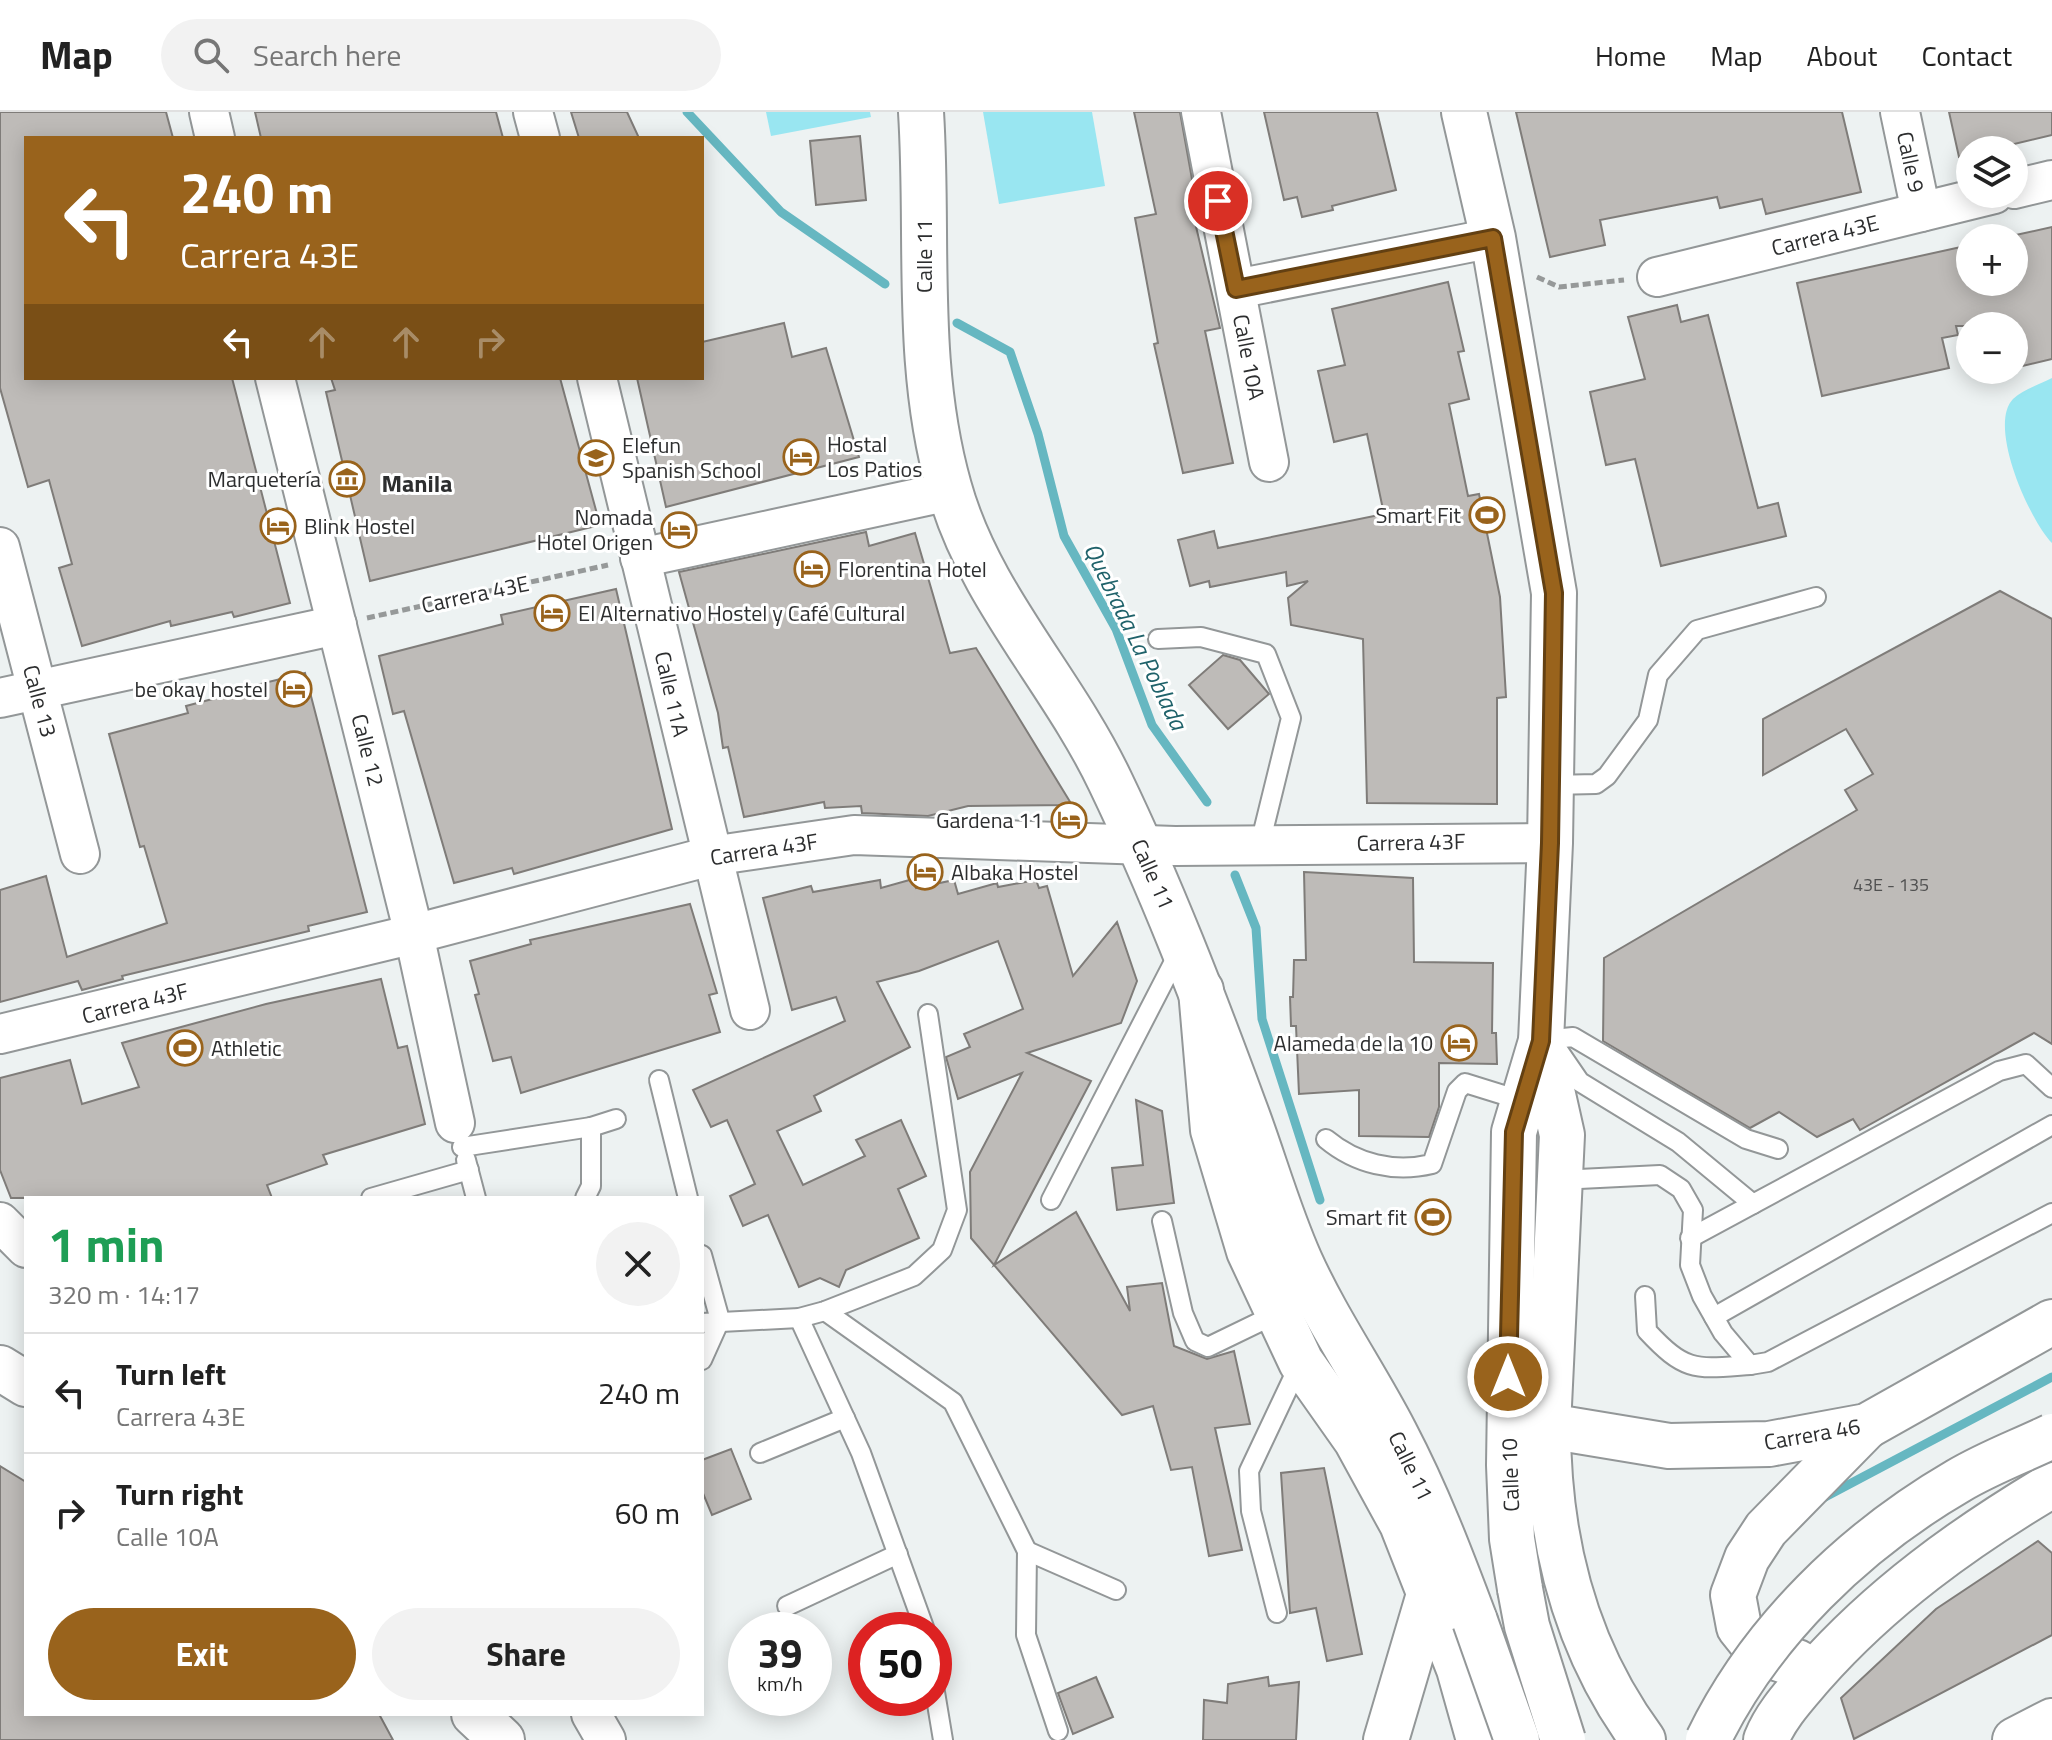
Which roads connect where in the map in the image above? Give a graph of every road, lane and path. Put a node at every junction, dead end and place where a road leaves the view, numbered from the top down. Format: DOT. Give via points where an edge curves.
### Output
graph roads {
  1 [pos="209,112"];
  2 [pos="533,112"];
  3 [pos="921,112"];
  4 [pos="1201,112"];
  5 [pos="1464,112"];
  6 [pos="1900,112"];
  7 [pos="215,136"];
  8 [pos="539,136"];
  9 [pos="2052,180"];
  10 [pos="2028,186"];
  11 [pos="1956,203"];
  12 [pos="1921,212"];
  13 [pos="1493,238"];
  14 [pos="1657,277"];
  15 [pos="1559,287"];
  16 [pos="1236,289"];
  17 [pos="276,380"];
  18 [pos="597,380"];
  19 [pos="1269,462"];
  20 [pos="950,491"];
  21 [pos="0,547"];
  22 [pos="640,558"];
  23 [pos="1816,597"];
  24 [pos="337,625"];
  25 [pos="1158,639"];
  26 [pos="37,689"];
  27 [pos="0,698"];
  28 [pos="1551,785"];
  29 [pos="1550,843"];
  30 [pos="1260,844"];
  31 [pos="1140,845"];
  32 [pos="80,854"];
  33 [pos="711,856"];
  34 [pos="414,934"];
  35 [pos="1183,944"];
  36 [pos="1201,990"];
  37 [pos="750,1010"];
  38 [pos="928,1014"];
  39 [pos="0,1034"];
  40 [pos="1547,1040"];
  41 [pos="659,1080"];
  42 [pos="2052,1088"];
  43 [pos="1523,1101"];
  44 [pos="616,1119"];
  45 [pos="2052,1125"];
  46 [pos="591,1127"];
  47 [pos="459,1135"];
  48 [pos="1326,1139"];
  49 [pos="1778,1149"];
  50 [pos="469,1170"];
  51 [pos="1559,1180"];
  52 [pos="378,1196"];
  53 [pos="476,1196"];
  54 [pos="586,1196"];
  55 [pos="688,1196"];
  56 [pos="1051,1200"];
  57 [pos="1753,1204"];
  58 [pos="2052,1213"];
  59 [pos="1162,1221"];
  60 [pos="0,1222"];
  61 [pos="1690,1238"];
  62 [pos="24,1246"];
  63 [pos="704,1270"];
  64 [pos="1645,1296"];
  65 [pos="825,1311"];
  66 [pos="1278,1313"];
  67 [pos="1714,1317"];
  68 [pos="799,1318"];
  69 [pos="711,1322"];
  70 [pos="2052,1322"];
  71 [pos="704,1352"];
  72 [pos="1301,1362"];
  73 [pos="1750,1365"];
  74 [pos="0,1368"];
  75 [pos="24,1383"];
  76 [pos="845,1418"];
  77 [pos="1548,1426"];
  78 [pos="1867,1426"];
  79 [pos="2052,1436"];
  80 [pos="760,1453"];
  81 [pos="2052,1485"];
  82 [pos="1027,1551"];
  83 [pos="898,1554"];
  84 [pos="1116,1590"];
  85 [pos="1430,1591"];
  86 [pos="787,1606"];
  87 [pos="919,1612"];
  88 [pos="1277,1613"];
  89 [pos="1584,1633"];
  90 [pos="1834,1651"];
  91 [pos="1459,1669"];
  92 [pos="476,1716"];
  93 [pos="592,1716"];
  94 [pos="939,1716"];
  95 [pos="2052,1721"];
  96 [pos="1058,1731"];
  97 [pos="502,1740"];
  98 [pos="606,1740"];
  99 [pos="943,1740"];
  100 [pos="1386,1740"];
  101 [pos="1479,1740"];
  102 [pos="1517,1740"];
  103 [pos="1563,1740"];
  104 [pos="1643,1740"];
  105 [pos="1708,1740"];
  106 [pos="1766,1740"];
  107 [pos="2015,1740"];
  1 -- 7 [label="street"];
  2 -- 8 [label="street"];
  3 -- 20 [label="main road, Calle 11" via="926,354 934,425"];
  4 -- 16 [label="street, Calle 10A"];
  5 -- 13 [label="main road, Calle 10"];
  6 -- 12 [label="street, Calle 9"];
  9 -- 10 [label="street"];
  11 -- 12 [label="street, Carrera 43E"];
  12 -- 14 [label="street, Carrera 43E"];
  13 -- 16 [label="street"];
  13 -- 28 [label="main road, Calle 10" via="1554,593"];
  14 -- 15 [label="path"];
  16 -- 19 [label="street, Calle 10A"];
  17 -- 24 [label="street, Calle 12"];
  18 -- 22 [label="street, Calle 11A"];
  20 -- 22 [label="street"];
  20 -- 31 [label="main road, Calle 11" via="1002,605 1104,768"];
  21 -- 26 [label="street, Calle 13"];
  22 -- 24 [label="path, Carrera 43E"];
  22 -- 33 [label="street, Calle 11A"];
  23 -- 28 [label="lane" via="1697,630 1658,675 1648,720 1607,776 1596,784"];
  24 -- 26 [label="street"];
  24 -- 34 [label="street, Calle 12"];
  25 -- 30 [label="lane" via="1201,637 1266,654 1291,718"];
  26 -- 27 [label="street"];
  26 -- 32 [label="street, Calle 13"];
  28 -- 29 [label="main road, Calle 10"];
  29 -- 30 [label="street, Carrera 43F"];
  29 -- 40 [label="main road, Calle 10" via="1543,993"];
  30 -- 31 [label="street, Carrera 43F"];
  31 -- 33 [label="street, Carrera 43F" via="854,835"];
  31 -- 35 [label="main road, Calle 11"];
  33 -- 34 [label="street, Carrera 43F"];
  33 -- 37 [label="street, Calle 11A"];
  34 -- 39 [label="street, Carrera 43F"];
  34 -- 47 [label="street, Calle 12"];
  35 -- 36 [label="main road, Calle 11"];
  35 -- 56 [label="lane"];
  36 -- 66 [label="main road" via="1213,1130 1249,1251"];
  36 -- 102 [label="main road, Calle 11, bridge" via="1298,1257 1395,1432 1438,1523"];
  38 -- 65 [label="lane" via="957,1210 942,1250 914,1276"];
  40 -- 43 [label="main road, Calle 10"];
  40 -- 49 [label="lane" via="1573,1037 1746,1139"];
  40 -- 51 [label="main road" via="1562,1135"];
  40 -- 57 [label="lane" via="1580,1082 1678,1142"];
  41 -- 55 [label="lane"];
  42 -- 57 [label="lane" via="2026,1064 1999,1071"];
  43 -- 48 [label="lane" via="1465,1083 1457,1091 1432,1164 1409,1169 1378,1166"];
  43 -- 103 [label="main road, Calle 10, bridge" via="1514,1132 1508,1348 1512,1539 1534,1652"];
  44 -- 46 [label="lane"];
  45 -- 67 [label="lane"];
  46 -- 47 [label="lane"];
  46 -- 54 [label="lane" via="591,1186"];
  47 -- 50 [label="lane"];
  50 -- 52 [label="lane"];
  50 -- 53 [label="lane"];
  51 -- 61 [label="lane" via="1660,1175 1681,1189 1693,1210"];
  51 -- 77 [label="main road"];
  57 -- 61 [label="lane"];
  58 -- 73 [label="lane" via="1768,1362"];
  59 -- 66 [label="lane" via="1183,1313 1195,1341 1208,1347"];
  60 -- 62 [label="street"];
  61 -- 67 [label="lane" via="1690,1265"];
  63 -- 69 [label="lane"];
  64 -- 73 [label="lane" via="1647,1331 1667,1353 1695,1369"];
  65 -- 68 [label="lane"];
  65 -- 82 [label="lane" via="953,1402"];
  66 -- 72 [label="main road"];
  67 -- 73 [label="lane"];
  68 -- 69 [label="lane"];
  68 -- 76 [label="lane"];
  69 -- 71 [label="lane"];
  70 -- 78 [label="main road, Carrera 46"];
  72 -- 85 [label="main road" via="1356,1440 1402,1524"];
  72 -- 88 [label="lane" via="1249,1471 1251,1511"];
  74 -- 75 [label="main road"];
  76 -- 80 [label="lane"];
  76 -- 83 [label="lane"];
  77 -- 78 [label="main road, Carrera 46" via="1669,1446 1769,1444"];
  77 -- 89 [label="main road" via="1548,1473 1561,1565"];
  78 -- 90 [label="main road" via="1766,1529 1747,1558 1733,1595 1739,1627 1759,1652 1791,1663"];
  79 -- 105 [label="main road, bridge" via="1961,1479 1888,1525 1824,1582 1767,1646"];
  81 -- 90 [label="main road" via="1984,1525 1903,1586"];
  82 -- 84 [label="lane"];
  82 -- 96 [label="lane" via="1026,1635"];
  83 -- 86 [label="lane"];
  83 -- 87 [label="lane"];
  85 -- 91 [label="main road"];
  85 -- 100 [label="main road"];
  89 -- 91 [label="main road" via="1559,1659 1528,1674 1493,1677"];
  89 -- 104 [label="main road"];
  90 -- 106 [label="main road" via="1793,1697"];
  91 -- 101 [label="main road"];
  92 -- 97 [label="main road"];
  93 -- 98 [label="street"];
  94 -- 99 [label="lane"];
  95 -- 107 [label="main road"];
}
